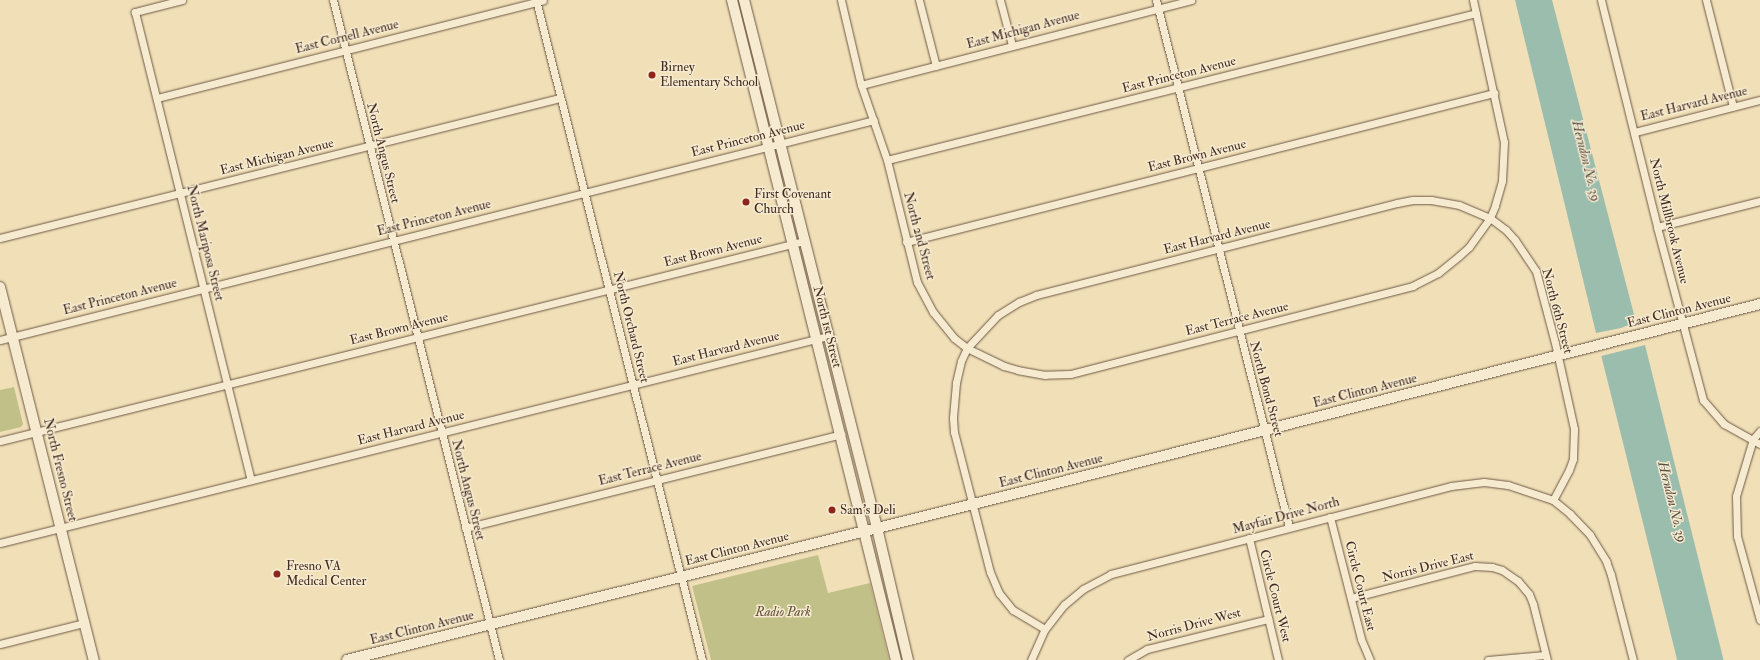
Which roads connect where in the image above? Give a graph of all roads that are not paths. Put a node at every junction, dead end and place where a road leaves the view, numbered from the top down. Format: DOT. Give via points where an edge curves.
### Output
graph roads {
  1 [pos="182,0"];
  2 [pos="333,0"];
  3 [pos="732,0"];
  4 [pos="744,0"];
  5 [pos="840,0"];
  6 [pos="919,0"];
  7 [pos="1000,0"];
  8 [pos="1156,0"];
  9 [pos="1191,0"];
  10 [pos="1473,0"];
  11 [pos="1601,0"];
  12 [pos="1706,0"];
  13 [pos="171,1"];
  14 [pos="539,1"];
  15 [pos="1158,8"];
  16 [pos="1476,13"];
  17 [pos="1012,45"];
  18 [pos="345,50"];
  19 [pos="936,66"];
  20 [pos="861,85"];
  21 [pos="1178,88"];
  22 [pos="1494,93"];
  23 [pos="156,98"];
  24 [pos="560,98"];
  25 [pos="1760,100"];
  26 [pos="1733,107"];
  27 [pos="874,120"];
  28 [pos="1635,132"];
  29 [pos="780,144"];
  30 [pos="369,146"];
  31 [pos="768,147"];
  32 [pos="887,160"];
  33 [pos="1198,168"];
  34 [pos="180,193"];
  35 [pos="585,193"];
  36 [pos="1760,201"];
  37 [pos="1490,218"];
  38 [pos="1657,227"];
  39 [pos="0,238"];
  40 [pos="393,241"];
  41 [pos="804,241"];
  42 [pos="906,242"];
  43 [pos="793,243"];
  44 [pos="1219,249"];
  45 [pos="0,287"];
  46 [pos="205,288"];
  47 [pos="609,289"];
  48 [pos="1760,304"];
  49 [pos="1682,323"];
  50 [pos="1238,331"];
  51 [pos="828,336"];
  52 [pos="12,337"];
  53 [pos="417,337"];
  54 [pos="817,339"];
  55 [pos="0,340"];
  56 [pos="967,348"];
  57 [pos="1557,355"];
  58 [pos="229,384"];
  59 [pos="633,384"];
  60 [pos="849,416"];
  61 [pos="1264,430"];
  62 [pos="1760,431"];
  63 [pos="38,432"];
  64 [pos="441,432"];
  65 [pos="841,434"];
  66 [pos="1753,439"];
  67 [pos="0,441"];
  68 [pos="1760,444"];
  69 [pos="252,480"];
  70 [pos="656,480"];
  71 [pos="1553,500"];
  72 [pos="973,504"];
  73 [pos="1330,517"];
  74 [pos="60,528"];
  75 [pos="465,528"];
  76 [pos="877,528"];
  77 [pos="1289,528"];
  78 [pos="865,531"];
  79 [pos="1249,538"];
  80 [pos="0,543"];
  81 [pos="681,577"];
  82 [pos="1351,598"];
  83 [pos="1268,618"];
  84 [pos="1760,620"];
  85 [pos="84,623"];
  86 [pos="489,624"];
  87 [pos="1045,629"];
  88 [pos="0,644"];
  89 [pos="1546,657"];
  90 [pos="94,660"];
  91 [pos="347,660"];
  92 [pos="499,660"];
  93 [pos="702,660"];
  94 [pos="896,660"];
  95 [pos="908,660"];
  96 [pos="1031,660"];
  97 [pos="1128,660"];
  98 [pos="1278,660"];
  99 [pos="1370,660"];
  100 [pos="1488,660"];
  101 [pos="1633,660"];
  1 -- 13 [label="street"];
  2 -- 18 [label="street, North Angus Street"];
  3 -- 31 [label="main road, North 1st Street"];
  4 -- 29 [label="main road, North 1st Street"];
  5 -- 20 [label="street, North 2nd Street"];
  6 -- 19 [label="street"];
  7 -- 17 [label="street"];
  8 -- 15 [label="street, North Bond Street"];
  9 -- 15 [label="street, East Michigan Avenue"];
  10 -- 16 [label="street"];
  11 -- 28 [label="street, North Millbrook Avenue"];
  12 -- 26 [label="street"];
  13 -- 23 [label="street, North Mariposa Street" via="135,12"];
  14 -- 18 [label="street, East Cornell Avenue"];
  14 -- 24 [label="street, North Orchard Street"];
  15 -- 17 [label="street, East Michigan Avenue"];
  15 -- 21 [label="street, North Bond Street"];
  16 -- 21 [label="street, East Princeton Avenue"];
  16 -- 22 [label="street"];
  17 -- 19 [label="street, East Michigan Avenue"];
  18 -- 23 [label="street, East Cornell Avenue"];
  18 -- 30 [label="street, North Angus Street"];
  19 -- 20 [label="street, East Michigan Avenue"];
  20 -- 27 [label="street, North 2nd Street"];
  21 -- 32 [label="street, East Princeton Avenue"];
  21 -- 33 [label="street, North Bond Street"];
  22 -- 33 [label="street, East Brown Avenue"];
  22 -- 37 [label="street" via="1505,153 1499,195"];
  23 -- 34 [label="street, North Mariposa Street"];
  24 -- 30 [label="street, East Michigan Avenue"];
  24 -- 35 [label="street, North Orchard Street"];
  25 -- 26 [label="street, East Harvard Avenue"];
  26 -- 28 [label="street, East Harvard Avenue"];
  27 -- 29 [label="street, East Princeton Avenue"];
  27 -- 32 [label="street, North 2nd Street"];
  28 -- 38 [label="street, North Millbrook Avenue"];
  29 -- 31 [label="street, East Princeton Avenue"];
  29 -- 41 [label="main road, North 1st Street"];
  30 -- 34 [label="street, East Michigan Avenue"];
  30 -- 40 [label="street, North Angus Street"];
  31 -- 35 [label="street, East Princeton Avenue"];
  31 -- 43 [label="main road, North 1st Street"];
  32 -- 42 [label="street, North 2nd Street"];
  33 -- 42 [label="street, East Brown Avenue"];
  33 -- 44 [label="street, North Bond Street"];
  34 -- 39 [label="street, East Michigan Avenue"];
  34 -- 46 [label="street, North Mariposa Street"];
  35 -- 40 [label="street, East Princeton Avenue"];
  35 -- 47 [label="street, North Orchard Street"];
  36 -- 38 [label="street"];
  37 -- 44 [label="street, East Harvard Avenue" via="1459,205 1413,200"];
  37 -- 50 [label="street, East Terrace Avenue" via="1469,247 1449,265 1426,280 1397,291"];
  37 -- 57 [label="street, North 6th Street" via="1515,240 1536,271"];
  38 -- 49 [label="street, North Millbrook Avenue"];
  40 -- 46 [label="street, East Princeton Avenue"];
  40 -- 53 [label="street, North Angus Street"];
  41 -- 43 [label="street, East Brown Avenue"];
  41 -- 51 [label="main road, North 1st Street"];
  42 -- 56 [label="street, North 2nd Street" via="924,297 954,338"];
  43 -- 47 [label="street, East Brown Avenue"];
  43 -- 54 [label="main road, North 1st Street"];
  44 -- 50 [label="street, North Bond Street"];
  44 -- 56 [label="street, East Harvard Avenue" via="1036,295 1019,302 998,316"];
  45 -- 52 [label="main road, North Fresno Street"];
  46 -- 52 [label="street, East Princeton Avenue"];
  46 -- 58 [label="street, North Mariposa Street"];
  47 -- 53 [label="street, East Brown Avenue"];
  47 -- 59 [label="street, North Orchard Street"];
  48 -- 49 [label="main road, East Clinton Avenue"];
  49 -- 57 [label="main road, East Clinton Avenue"];
  49 -- 66 [label="street, North Millbrook Avenue" via="1703,400 1724,424"];
  50 -- 56 [label="street, East Terrace Avenue" via="1085,371 1057,375 1032,373 1004,366"];
  50 -- 61 [label="street, North Bond Street"];
  51 -- 54 [label="street, East Harvard Avenue"];
  51 -- 60 [label="main road, North 1st Street"];
  52 -- 55 [label="street, East Princeton Avenue"];
  52 -- 63 [label="main road, North Fresno Street"];
  53 -- 58 [label="street, East Brown Avenue"];
  53 -- 64 [label="street, North Angus Street"];
  54 -- 59 [label="street, East Harvard Avenue"];
  54 -- 65 [label="main road, North 1st Street"];
  56 -- 72 [label="street" via="956,383 953,418 954,432"];
  57 -- 61 [label="main road, East Clinton Avenue"];
  57 -- 71 [label="street, North 6th Street" via="1572,420 1574,443 1569,470"];
  58 -- 63 [label="street, East Brown Avenue"];
  58 -- 69 [label="street, North Mariposa Street"];
  59 -- 64 [label="street, East Harvard Avenue"];
  59 -- 70 [label="street, North Orchard Street"];
  60 -- 65 [label="main road"];
  60 -- 76 [label="main road, North 1st Street"];
  61 -- 72 [label="main road, East Clinton Avenue"];
  61 -- 77 [label="street, North Bond Street"];
  62 -- 66 [label="street"];
  63 -- 67 [label="street, East Brown Avenue"];
  63 -- 74 [label="main road, North Fresno Street"];
  64 -- 69 [label="street, East Harvard Avenue"];
  64 -- 75 [label="street, North Angus Street"];
  65 -- 70 [label="street, East Terrace Avenue"];
  65 -- 78 [label="main road, North 1st Street"];
  66 -- 68 [label="street, North Millbrook Avenue"];
  66 -- 84 [label="street" via="1736,496 1737,536"];
  69 -- 74 [label="street, East Harvard Avenue"];
  70 -- 75 [label="street, East Terrace Avenue"];
  70 -- 81 [label="street, North Orchard Street"];
  71 -- 73 [label="street, Mayfair Drive North" via="1508,485 1475,483 1451,486"];
  71 -- 101 [label="street" via="1585,530 1606,561"];
  72 -- 76 [label="main road, East Clinton Avenue"];
  72 -- 87 [label="street" via="990,572 999,593 1013,610"];
  73 -- 77 [label="street, Mayfair Drive North"];
  73 -- 82 [label="street, Circle Court East"];
  74 -- 80 [label="street, East Harvard Avenue"];
  74 -- 85 [label="main road, North Fresno Street"];
  75 -- 86 [label="street, North Angus Street"];
  76 -- 78 [label="main road, East Clinton Avenue"];
  76 -- 95 [label="main road, North 1st Street"];
  77 -- 79 [label="street, Mayfair Drive North"];
  78 -- 81 [label="main road, East Clinton Avenue"];
  78 -- 94 [label="main road, North 1st Street"];
  79 -- 83 [label="street, Circle Court West"];
  79 -- 87 [label="street, Mayfair Drive North" via="1120,570 1074,596"];
  81 -- 86 [label="main road, East Clinton Avenue"];
  81 -- 93 [label="street, North Orchard Street"];
  82 -- 89 [label="street, Norris Drive East" via="1468,568 1492,567 1510,575 1529,594"];
  82 -- 99 [label="street, Circle Court East" via="1361,639"];
  83 -- 97 [label="street, Norris Drive West" via="1147,649"];
  83 -- 98 [label="street, Circle Court West"];
  85 -- 88 [label="street"];
  85 -- 90 [label="main road, North Fresno Street"];
  86 -- 91 [label="main road, East Clinton Avenue"];
  86 -- 92 [label="street, North Angus Street"];
  87 -- 96 [label="street, Mayfair Drive North"];
  89 -- 100 [label="street"];
}
